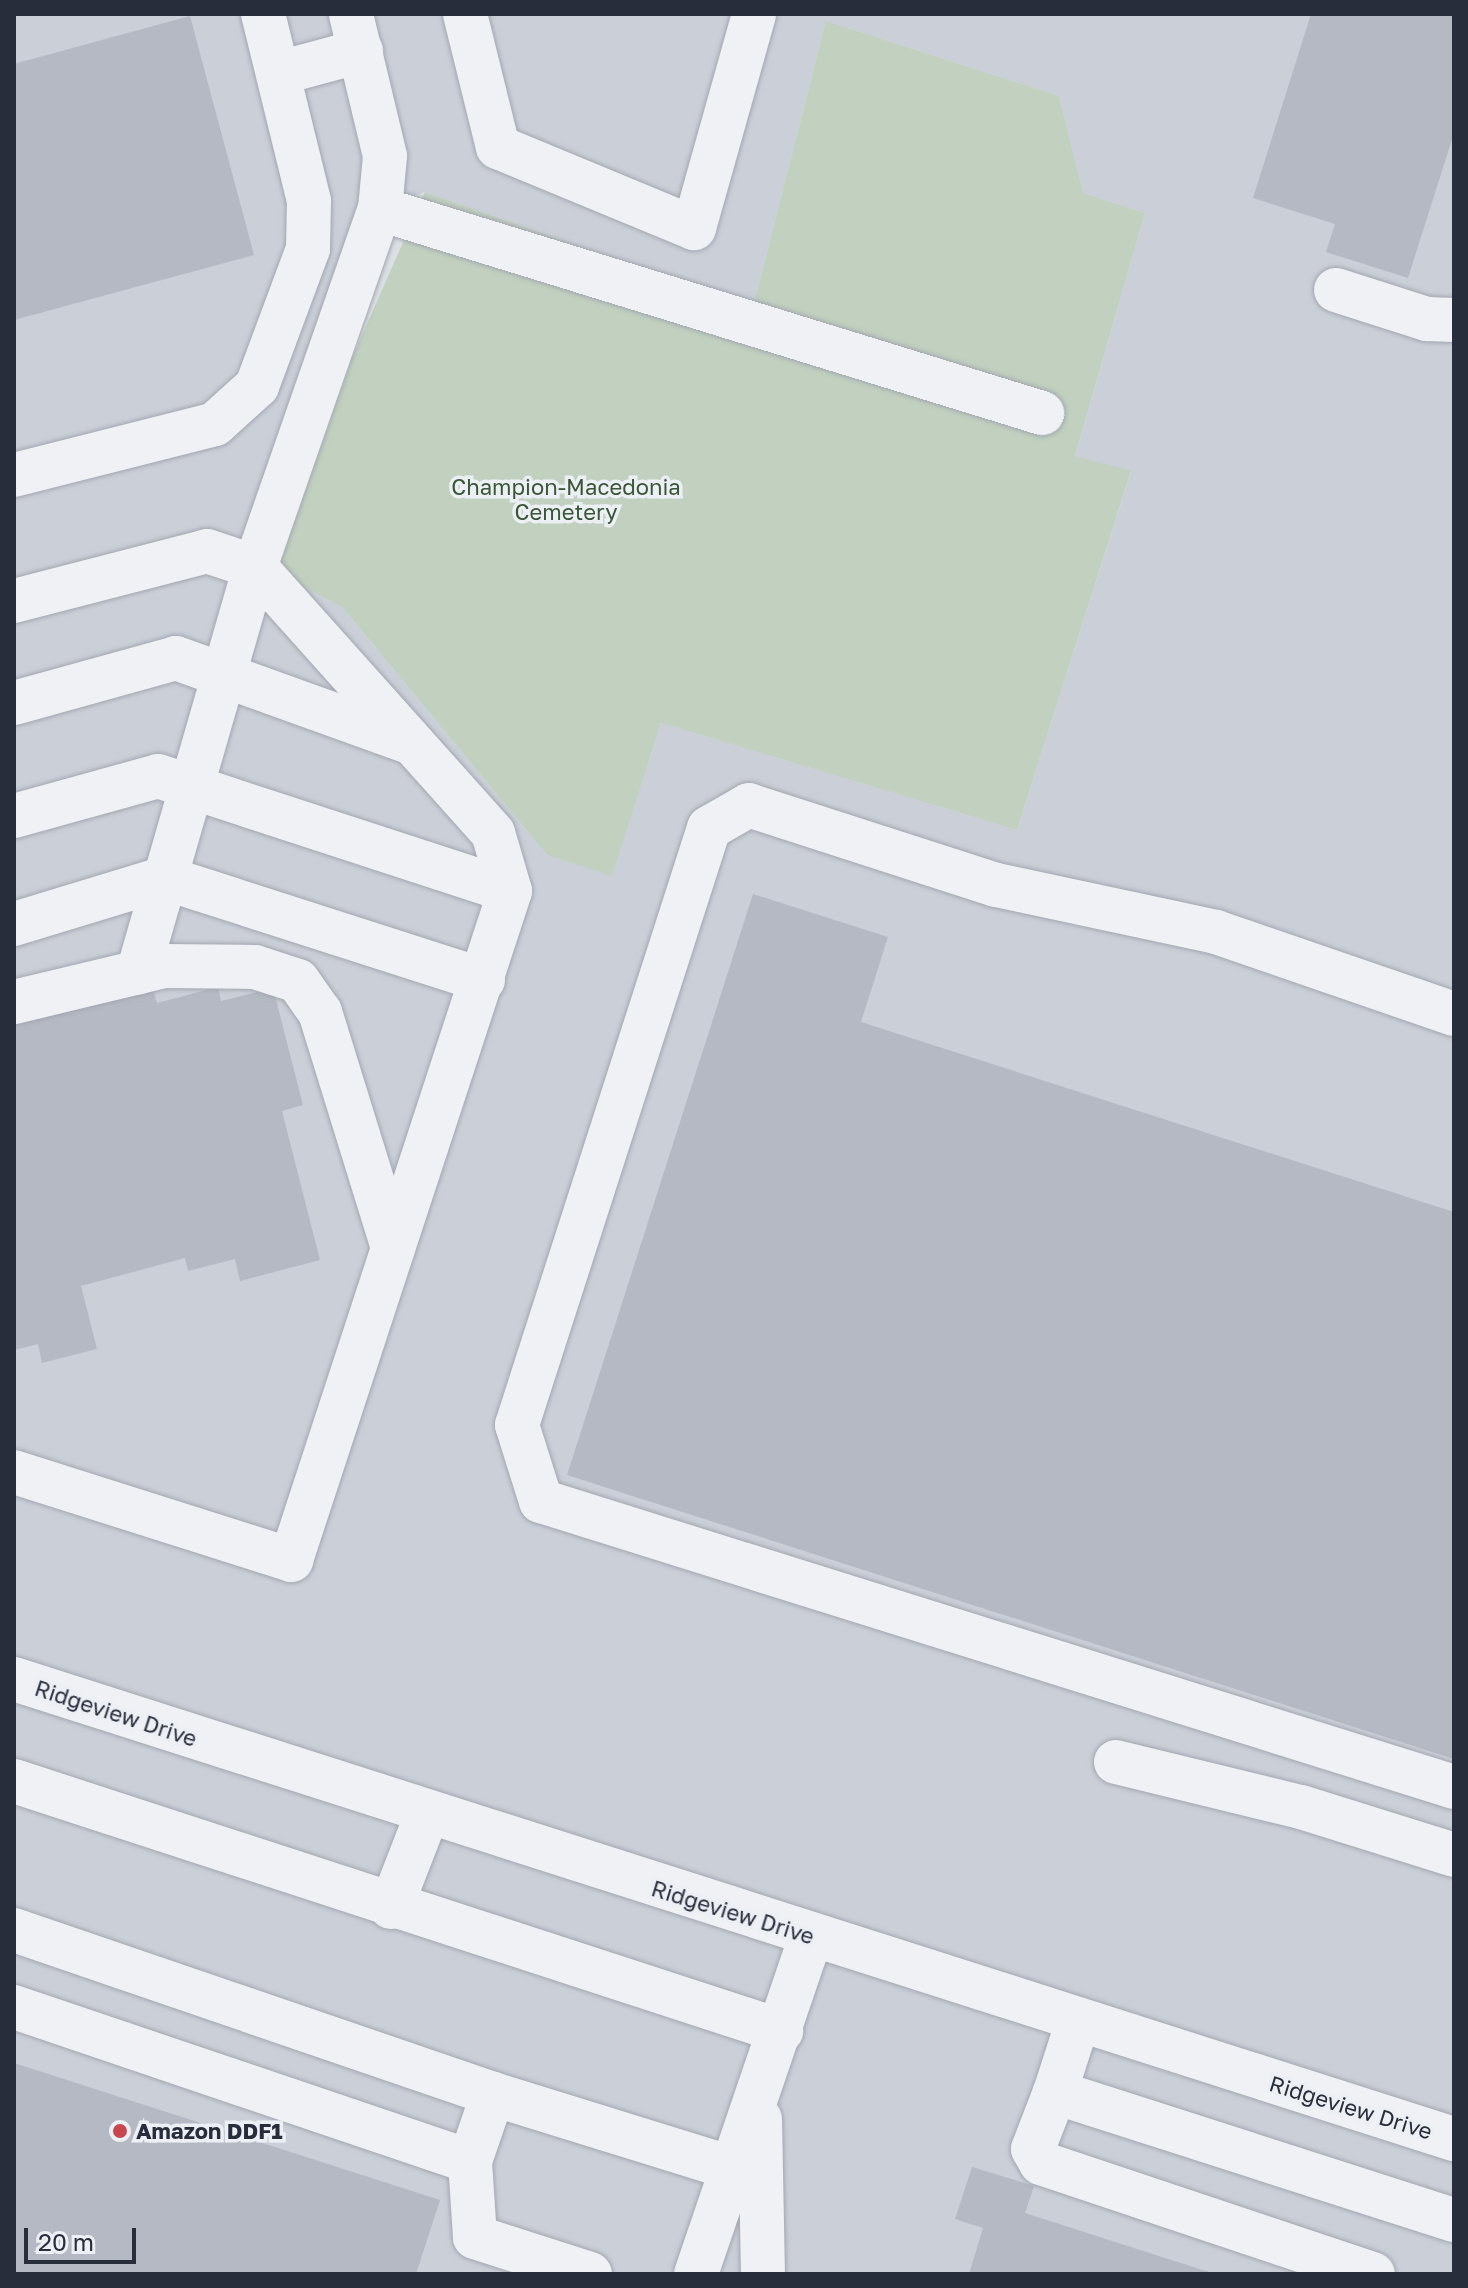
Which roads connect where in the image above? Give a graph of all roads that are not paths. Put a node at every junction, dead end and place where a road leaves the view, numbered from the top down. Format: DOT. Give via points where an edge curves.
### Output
graph roads {
  1 [pos="263,14"];
  2 [pos="465,14"];
  3 [pos="754,14"];
  4 [pos="356,33"];
  5 [pos="279,73"];
  6 [pos="380,209"];
  7 [pos="1336,290"];
  8 [pos="1454,320"];
  9 [pos="264,367"];
  10 [pos="314,389"];
  11 [pos="1042,413"];
  12 [pos="14,475"];
  13 [pos="255,567"];
  14 [pos="14,601"];
  15 [pos="222,680"];
  16 [pos="14,703"];
  17 [pos="412,743"];
  18 [pos="192,785"];
  19 [pos="14,816"];
  20 [pos="165,878"];
  21 [pos="510,891"];
  22 [pos="14,924"];
  23 [pos="138,972"];
  24 [pos="483,980"];
  25 [pos="14,1002"];
  26 [pos="1454,1014"];
  27 [pos="393,1248"];
  28 [pos="14,1472"];
  29 [pos="14,1679"];
  30 [pos="1116,1762"];
  31 [pos="14,1781"];
  32 [pos="1454,1787"];
  33 [pos="427,1814"];
  34 [pos="1454,1855"];
  35 [pos="391,1907"];
  36 [pos="14,1930"];
  37 [pos="811,1936"];
  38 [pos="14,2007"];
  39 [pos="1078,2021"];
  40 [pos="781,2031"];
  41 [pos="759,2092"];
  42 [pos="1055,2092"];
  43 [pos="493,2094"];
  44 [pos="1454,2139"];
  45 [pos="470,2161"];
  46 [pos="732,2168"];
  47 [pos="1454,2220"];
  48 [pos="590,2274"];
  49 [pos="696,2274"];
  50 [pos="763,2274"];
  51 [pos="1373,2274"];
  1 -- 5 [label="street"];
  2 -- 3 [label="street" via="498,147 694,228"];
  4 -- 5 [label="street"];
  4 -- 6 [label="street" via="385,156"];
  5 -- 9 [label="street" via="309,201 308,249"];
  6 -- 10 [label="street"];
  6 -- 11 [label="street"];
  7 -- 8 [label="street" via="1427,319"];
  9 -- 10 [label="street"];
  9 -- 12 [label="street" via="238,410 215,424"];
  10 -- 13 [label="street"];
  13 -- 14 [label="street" via="207,551"];
  13 -- 15 [label="street"];
  13 -- 17 [label="street"];
  15 -- 16 [label="street" via="176,658"];
  15 -- 17 [label="street"];
  15 -- 18 [label="street"];
  17 -- 21 [label="street" via="493,833"];
  18 -- 19 [label="street" via="158,776"];
  18 -- 20 [label="street"];
  18 -- 21 [label="street"];
  20 -- 22 [label="street"];
  20 -- 23 [label="street"];
  20 -- 24 [label="street"];
  21 -- 24 [label="street"];
  23 -- 25 [label="street"];
  23 -- 27 [label="street" via="255,967 298,981 320,1012"];
  24 -- 27 [label="street"];
  26 -- 32 [label="street" via="1216,932 996,885 749,805 709,828 517,1425 541,1501"];
  27 -- 28 [label="street" via="291,1560"];
  29 -- 33 [label="street, Ridgeview Drive"];
  30 -- 34 [label="street" via="1301,1807"];
  31 -- 35 [label="street"];
  33 -- 35 [label="street"];
  33 -- 37 [label="street, Ridgeview Drive"];
  35 -- 40 [label="street"];
  36 -- 43 [label="street"];
  37 -- 39 [label="street, Ridgeview Drive"];
  37 -- 40 [label="street"];
  38 -- 45 [label="street"];
  39 -- 42 [label="street"];
  39 -- 44 [label="street, Ridgeview Drive"];
  40 -- 41 [label="street"];
  41 -- 46 [label="street"];
  41 -- 50 [label="street"];
  42 -- 47 [label="street"];
  42 -- 51 [label="street" via="1033,2149 1041,2163"];
  43 -- 45 [label="street"];
  43 -- 46 [label="street"];
  45 -- 48 [label="street" via="475,2237"];
  46 -- 49 [label="street"];
}
